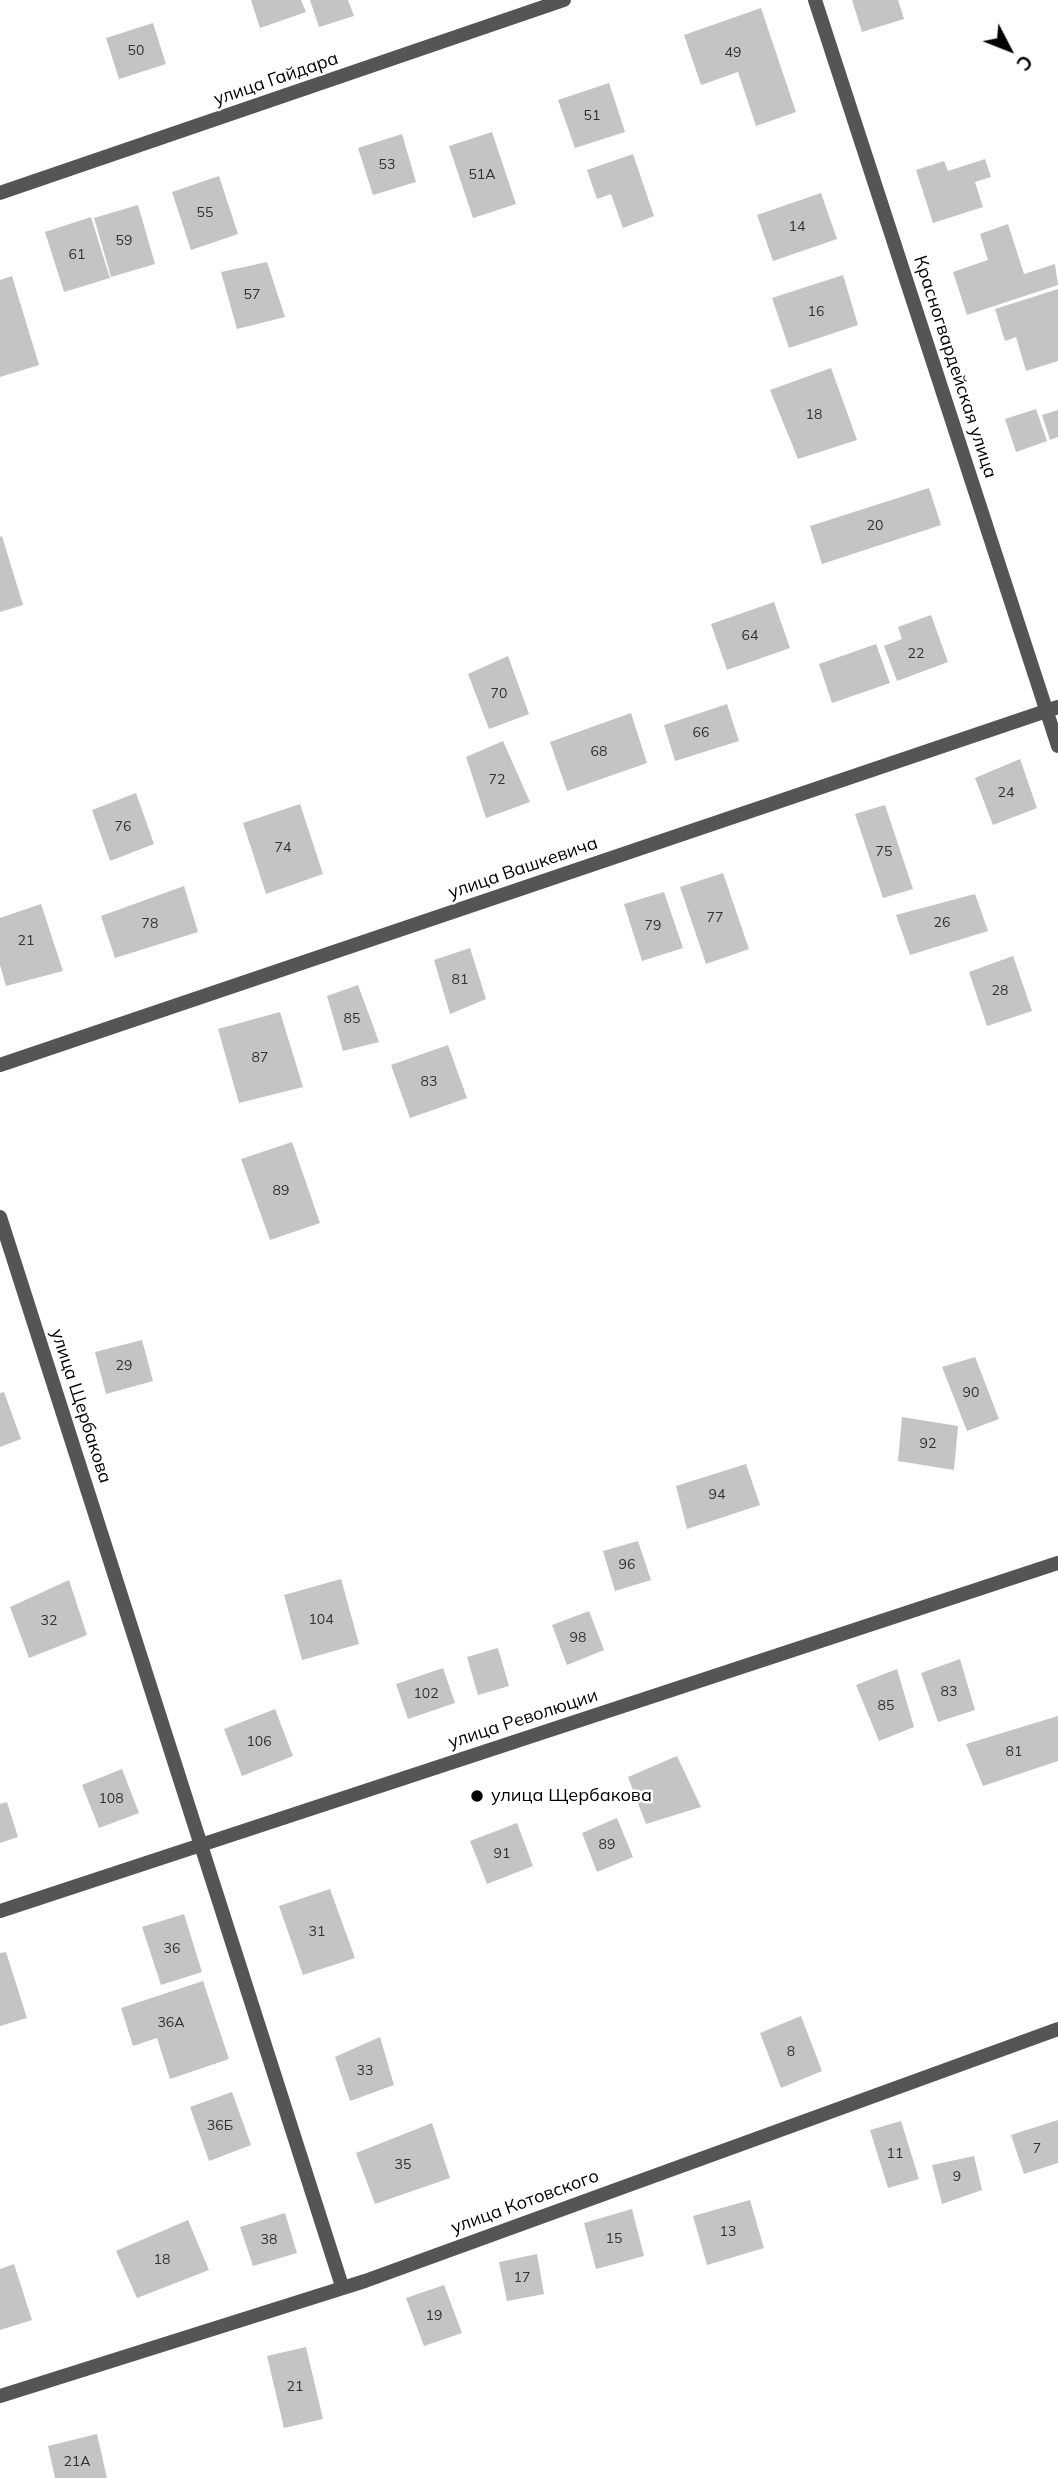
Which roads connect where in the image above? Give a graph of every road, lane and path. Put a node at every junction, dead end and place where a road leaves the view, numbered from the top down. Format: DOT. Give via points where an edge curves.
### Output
graph roads {
  1 [pos="564,0"];
  2 [pos="815,0"];
  3 [pos="0,194"];
  4 [pos="1052,709"];
  5 [pos="1058,746"];
  6 [pos="0,1065"];
  7 [pos="0,1217"];
  8 [pos="1058,1563"];
  9 [pos="203,1845"];
  10 [pos="0,1911"];
  11 [pos="1058,2029"];
  12 [pos="342,2286"];
  13 [pos="0,2396"];
  1 -- 3 [label="street, улица Гайдара"];
  2 -- 4 [label="street, Красногвардейская улица"];
  4 -- 5 [label="street, Красногвардейская улица"];
  4 -- 6 [label="street, улица Вашкевича"];
  7 -- 9 [label="street, улица Щербакова"];
  8 -- 9 [label="street, улица Революции"];
  9 -- 10 [label="street, улица Революции"];
  9 -- 12 [label="street, улица Щербакова"];
  11 -- 12 [label="street, улица Котовского"];
  12 -- 13 [label="street, улица Котовского"];
}
